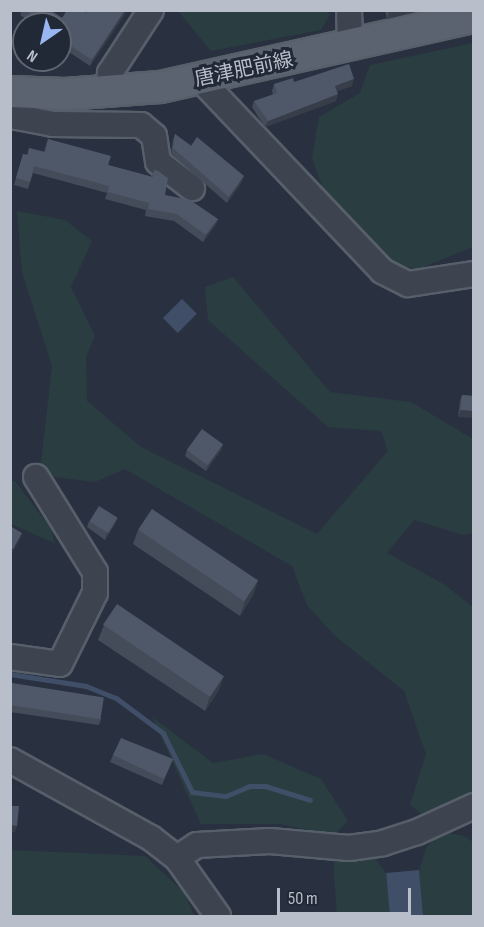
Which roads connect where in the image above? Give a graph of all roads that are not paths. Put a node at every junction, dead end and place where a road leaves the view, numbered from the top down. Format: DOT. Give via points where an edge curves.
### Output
graph roads {
  1 [pos="151,10"];
  2 [pos="349,10"];
  3 [pos="474,17"];
  4 [pos="350,47"];
  5 [pos="201,80"];
  6 [pos="10,92"];
  7 [pos="108,92"];
  8 [pos="10,112"];
  9 [pos="192,189"];
  10 [pos="474,274"];
  11 [pos="36,477"];
  12 [pos="10,657"];
  13 [pos="10,760"];
  14 [pos="474,806"];
  15 [pos="177,858"];
  16 [pos="218,916"];
  1 -- 7 [label="street" via="110,73"];
  2 -- 4 [label="street"];
  3 -- 4 [label="main road, 唐津肥前線"];
  4 -- 5 [label="main road, 唐津肥前線"];
  5 -- 7 [label="main road, 唐津肥前線"];
  5 -- 10 [label="street" via="382,271 408,284"];
  6 -- 7 [label="main road, 唐津肥前線"];
  8 -- 9 [label="street" via="17,117 53,123 141,125 154,136 158,162"];
  11 -- 12 [label="street" via="94,572 95,593 60,664"];
  13 -- 15 [label="street" via="117,818"];
  14 -- 15 [label="street" via="383,843 349,848 270,841 197,845"];
  15 -- 16 [label="street"];
}
